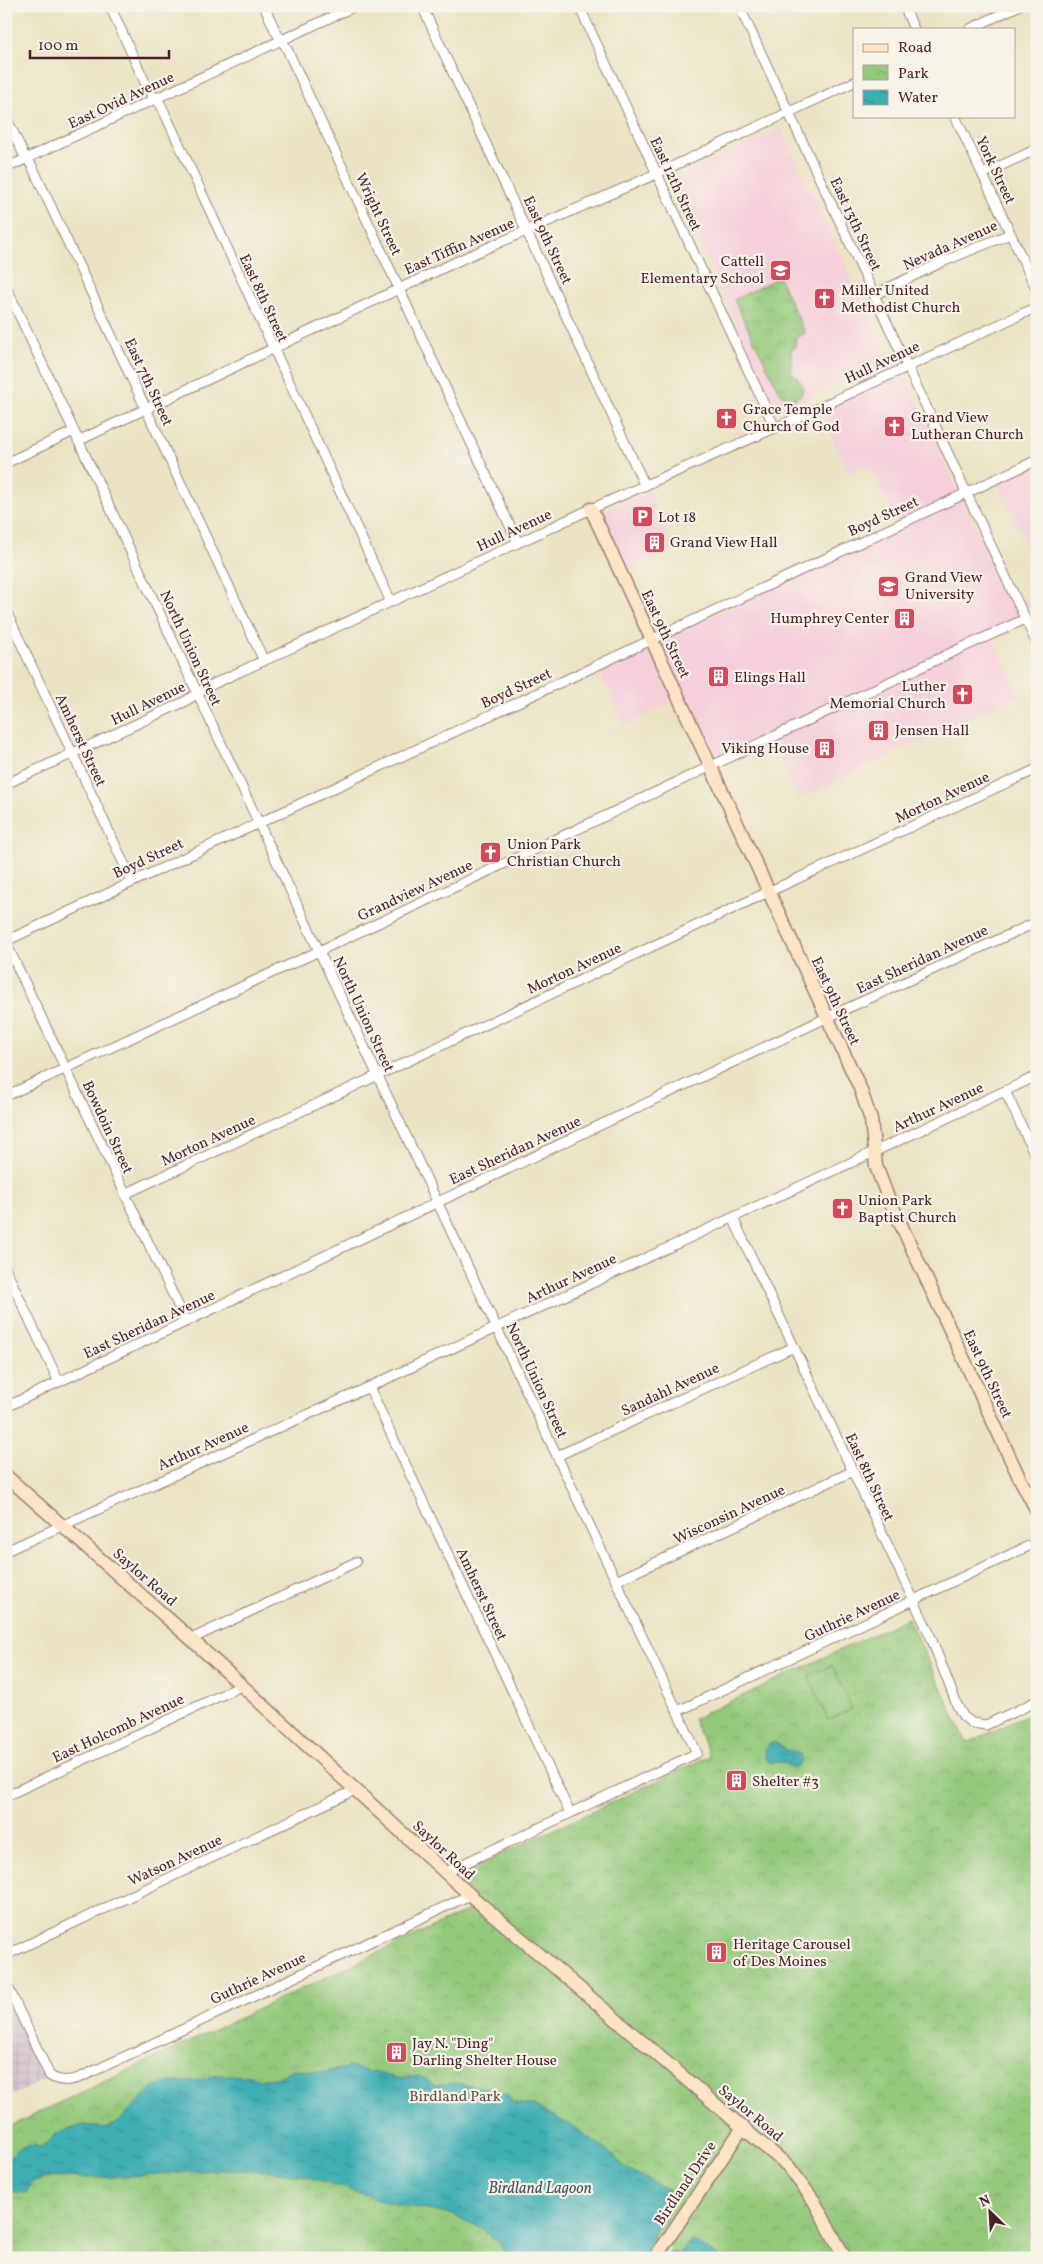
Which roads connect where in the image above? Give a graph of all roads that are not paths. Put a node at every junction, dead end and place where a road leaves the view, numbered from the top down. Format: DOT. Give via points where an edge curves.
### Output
graph roads {
  1 [pos="110,6"];
  2 [pos="264,6"];
  3 [pos="355,6"];
  4 [pos="422,6"];
  5 [pos="579,6"];
  6 [pos="739,6"];
  7 [pos="904,6"];
  8 [pos="1018,6"];
  9 [pos="914,28"];
  10 [pos="972,28"];
  11 [pos="282,40"];
  12 [pos="853,82"];
  13 [pos="156,99"];
  14 [pos="788,112"];
  15 [pos="6,117"];
  16 [pos="956,118"];
  17 [pos="1037,149"];
  18 [pos="28,159"];
  19 [pos="6,168"];
  20 [pos="656,174"];
  21 [pos="983,174"];
  22 [pos="526,232"];
  23 [pos="1010,234"];
  24 [pos="6,287"];
  25 [pos="399,289"];
  26 [pos="1037,290"];
  27 [pos="874,295"];
  28 [pos="1037,307"];
  29 [pos="272,347"];
  30 [pos="906,365"];
  31 [pos="147,409"];
  32 [pos="775,428"];
  33 [pos="74,431"];
  34 [pos="78,441"];
  35 [pos="1037,460"];
  36 [pos="6,462"];
  37 [pos="645,486"];
  38 [pos="966,493"];
  39 [pos="591,509"];
  40 [pos="518,543"];
  41 [pos="391,602"];
  42 [pos="6,611"];
  43 [pos="1025,619"];
  44 [pos="651,640"];
  45 [pos="1037,644"];
  46 [pos="264,661"];
  47 [pos="198,694"];
  48 [pos="72,754"];
  49 [pos="710,766"];
  50 [pos="1037,769"];
  51 [pos="6,784"];
  52 [pos="258,822"];
  53 [pos="132,881"];
  54 [pos="768,892"];
  55 [pos="1037,922"];
  56 [pos="6,942"];
  57 [pos="319,951"];
  58 [pos="826,1018"];
  59 [pos="65,1067"];
  60 [pos="378,1074"];
  61 [pos="1037,1076"];
  62 [pos="1005,1091"];
  63 [pos="6,1096"];
  64 [pos="874,1152"];
  65 [pos="1037,1160"];
  66 [pos="125,1194"];
  67 [pos="438,1202"];
  68 [pos="733,1218"];
  69 [pos="6,1270"];
  70 [pos="186,1322"];
  71 [pos="497,1327"];
  72 [pos="794,1347"];
  73 [pos="59,1382"];
  74 [pos="369,1387"];
  75 [pos="6,1407"];
  76 [pos="557,1456"];
  77 [pos="853,1471"];
  78 [pos="6,1476"];
  79 [pos="1037,1511"];
  80 [pos="61,1525"];
  81 [pos="1037,1542"];
  82 [pos="6,1551"];
  83 [pos="356,1562"];
  84 [pos="616,1582"];
  85 [pos="913,1601"];
  86 [pos="191,1639"];
  87 [pos="241,1686"];
  88 [pos="1037,1700"];
  89 [pos="678,1711"];
  90 [pos="355,1790"];
  91 [pos="6,1796"];
  92 [pos="570,1813"];
  93 [pos="444,1872"];
  94 [pos="470,1896"];
  95 [pos="6,1955"];
  96 [pos="6,1983"];
  97 [pos="743,2127"];
  98 [pos="655,2258"];
  99 [pos="845,2258"];
  1 -- 13 [label="street, East 8th Street" via="149,91"];
  2 -- 11 [label="street, Wright Street"];
  3 -- 11 [label="street, East Ovid Avenue"];
  4 -- 22 [label="street, East 9th Street"];
  5 -- 20 [label="street, East 12th Street"];
  6 -- 14 [label="street, East 13th Street"];
  7 -- 9 [label="street"];
  8 -- 10 [label="street"];
  11 -- 13 [label="street, East Ovid Avenue"];
  11 -- 25 [label="street, Wright Street"];
  12 -- 14 [label="street, East Tiffin Avenue"];
  13 -- 18 [label="street, East Ovid Avenue"];
  13 -- 29 [label="street, East 8th Street"];
  14 -- 20 [label="street, East Tiffin Avenue"];
  14 -- 27 [label="street, East 13th Street"];
  15 -- 18 [label="street, East 7th Street"];
  16 -- 21 [label="street, York Street"];
  17 -- 21 [label="street"];
  18 -- 19 [label="street, East Ovid Avenue"];
  18 -- 31 [label="street, East 7th Street"];
  20 -- 22 [label="street, East Tiffin Avenue"];
  20 -- 32 [label="street, East 12th Street"];
  21 -- 23 [label="street, York Street"];
  22 -- 25 [label="street, East Tiffin Avenue"];
  22 -- 37 [label="street, East 9th Street"];
  23 -- 26 [label="street, York Street"];
  23 -- 27 [label="street, Nevada Avenue"];
  24 -- 33 [label="street, North Union Street"];
  25 -- 29 [label="street, East Tiffin Avenue"];
  25 -- 40 [label="street, Wright Street"];
  27 -- 30 [label="street, East 13th Street"];
  28 -- 30 [label="street, Hull Avenue"];
  29 -- 31 [label="street, East Tiffin Avenue"];
  29 -- 41 [label="street, East 8th Street"];
  30 -- 32 [label="street, Hull Avenue"];
  30 -- 38 [label="street, East 13th Street"];
  31 -- 34 [label="street, East Tiffin Avenue"];
  31 -- 46 [label="street, East 7th Street"];
  32 -- 37 [label="street, Hull Avenue"];
  33 -- 34 [label="street, North Union Street"];
  33 -- 36 [label="street"];
  34 -- 47 [label="street, North Union Street"];
  35 -- 38 [label="street, Boyd Street"];
  37 -- 39 [label="street, Hull Avenue"];
  38 -- 43 [label="street, East 13th Street"];
  38 -- 44 [label="street, Boyd Street"];
  39 -- 40 [label="street, Hull Avenue"];
  39 -- 44 [label="street, East 9th Street"];
  40 -- 41 [label="street, Hull Avenue"];
  41 -- 46 [label="street, Hull Avenue"];
  42 -- 48 [label="street, Amherst Street"];
  43 -- 45 [label="street, East 13th Street"];
  43 -- 49 [label="street, Grandview Avenue"];
  44 -- 49 [label="street, East 9th Street"];
  44 -- 52 [label="street, Boyd Street"];
  46 -- 47 [label="street, Hull Avenue"];
  47 -- 48 [label="street, Hull Avenue"];
  47 -- 52 [label="street, North Union Street"];
  48 -- 51 [label="street, Hull Avenue"];
  48 -- 53 [label="street, Amherst Street"];
  49 -- 54 [label="street, East 9th Street"];
  49 -- 57 [label="street, Grandview Avenue"];
  50 -- 54 [label="street, Morton Avenue"];
  52 -- 53 [label="street, Boyd Street"];
  52 -- 57 [label="street, North Union Street"];
  53 -- 56 [label="street, Boyd Street"];
  54 -- 58 [label="street, East 9th Street"];
  54 -- 60 [label="street, Morton Avenue"];
  55 -- 58 [label="street, East Sheridan Avenue"];
  56 -- 59 [label="street, Bowdoin Street"];
  57 -- 59 [label="street, Grandview Avenue"];
  57 -- 60 [label="street, North Union Street"];
  58 -- 64 [label="street, East 9th Street" via="866,1104"];
  58 -- 67 [label="street, East Sheridan Avenue"];
  59 -- 63 [label="street, Grandview Avenue"];
  59 -- 66 [label="street, Bowdoin Street"];
  60 -- 66 [label="street, Morton Avenue"];
  60 -- 67 [label="street, North Union Street"];
  61 -- 62 [label="street, Arthur Avenue"];
  62 -- 64 [label="street, Arthur Avenue"];
  62 -- 65 [label="street"];
  64 -- 68 [label="street, Arthur Avenue"];
  64 -- 79 [label="street, East 9th Street" via="890,1203 1018,1477"];
  66 -- 70 [label="street, Bowdoin Street"];
  67 -- 70 [label="street, East Sheridan Avenue"];
  67 -- 71 [label="street, North Union Street"];
  68 -- 71 [label="street, Arthur Avenue"];
  68 -- 72 [label="street, East 8th Street"];
  69 -- 73 [label="street"];
  70 -- 73 [label="street, East Sheridan Avenue"];
  71 -- 74 [label="street, Arthur Avenue"];
  71 -- 76 [label="street, North Union Street"];
  72 -- 76 [label="street, Sandahl Avenue"];
  72 -- 77 [label="street, East 8th Street"];
  73 -- 75 [label="street, East Sheridan Avenue"];
  74 -- 80 [label="street, Arthur Avenue"];
  74 -- 92 [label="street, Amherst Street"];
  76 -- 84 [label="street, North Union Street"];
  77 -- 84 [label="street, Wisconsin Avenue"];
  77 -- 85 [label="street, East 8th Street"];
  78 -- 80 [label="street, Saylor Road"];
  80 -- 82 [label="street, Arthur Avenue"];
  80 -- 86 [label="street, Saylor Road"];
  81 -- 85 [label="street, Guthrie Avenue"];
  83 -- 86 [label="street"];
  84 -- 89 [label="street, North Union Street"];
  85 -- 88 [label="street, East 8th Street" via="963,1716 980,1725 997,1721"];
  85 -- 89 [label="street, Guthrie Avenue"];
  86 -- 87 [label="street, Saylor Road"];
  87 -- 90 [label="street, Saylor Road"];
  87 -- 91 [label="street, East Holcomb Avenue"];
  89 -- 92 [label="street, North Union Street" via="697,1753"];
  90 -- 93 [label="street, Saylor Road"];
  90 -- 95 [label="street, Watson Avenue"];
  92 -- 93 [label="street"];
  93 -- 94 [label="street, Saylor Road"];
  94 -- 96 [label="street, Guthrie Avenue" via="68,2082 50,2076"];
  94 -- 97 [label="street, Saylor Road"];
  97 -- 98 [label="street, Birdland Drive"];
  97 -- 99 [label="street, Saylor Road" via="789,2167 802,2183"];
}
